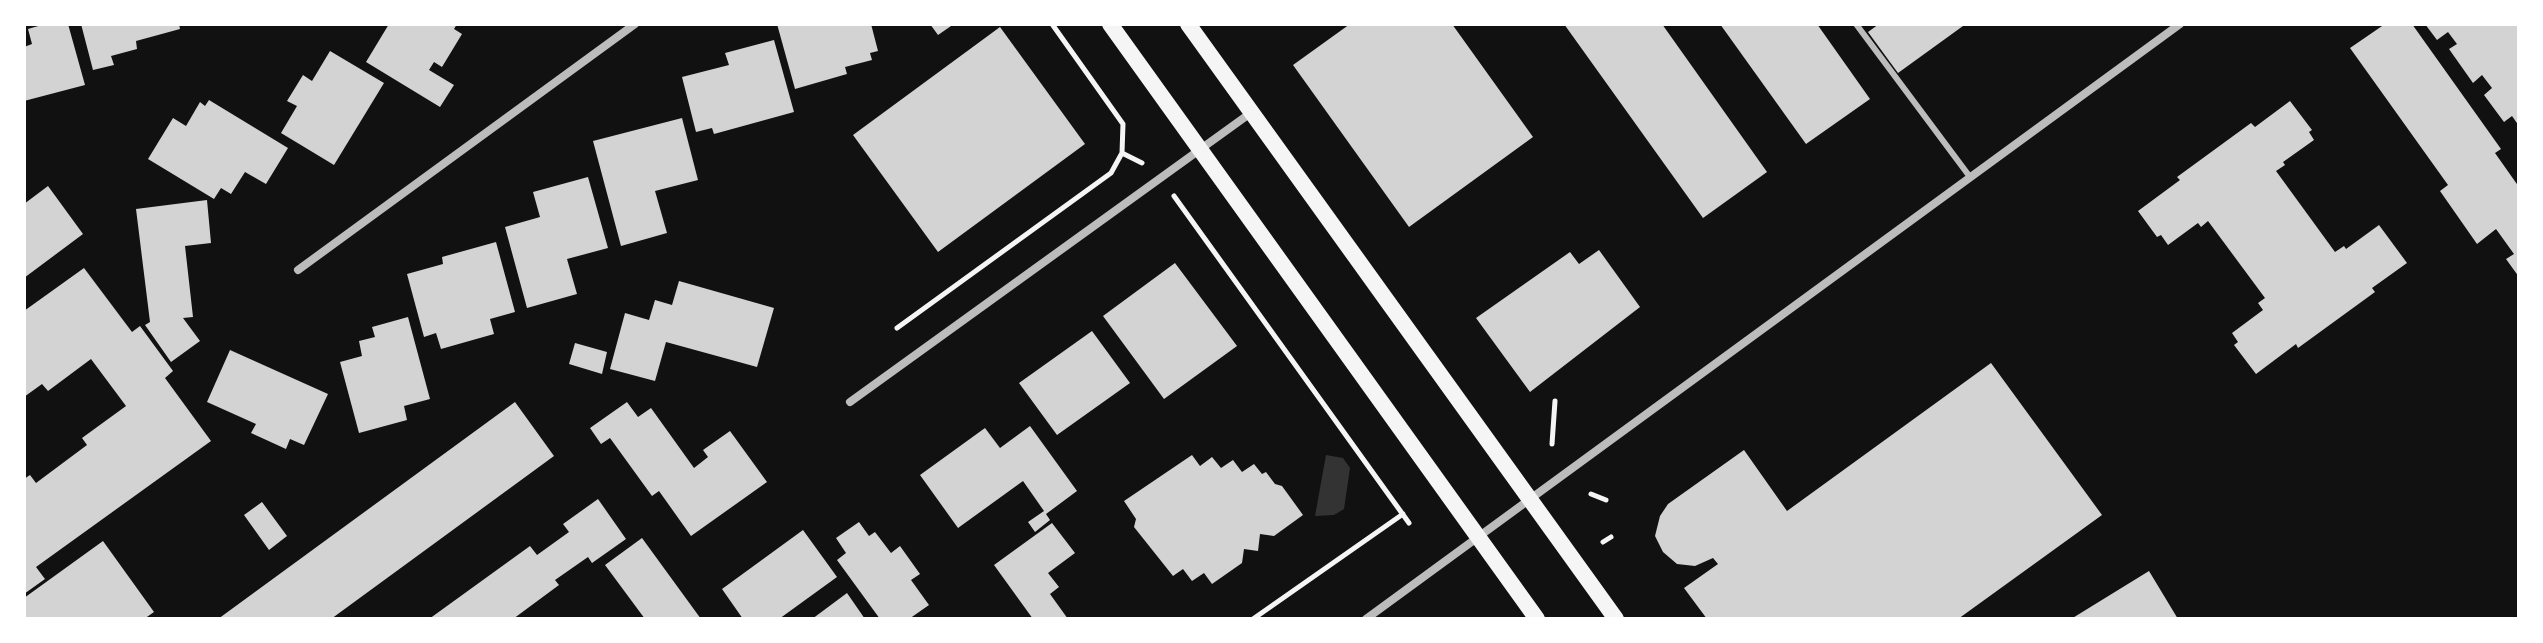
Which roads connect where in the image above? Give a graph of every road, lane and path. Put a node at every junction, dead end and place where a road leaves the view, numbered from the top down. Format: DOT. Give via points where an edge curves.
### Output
graph roads {
  1 [pos="635,24"];
  2 [pos="1052,24"];
  3 [pos="1110,24"];
  4 [pos="1188,24"];
  5 [pos="1856,24"];
  6 [pos="2180,24"];
  7 [pos="1252,112"];
  8 [pos="1200,150"];
  9 [pos="1122,153"];
  10 [pos="1140,161"];
  11 [pos="1970,177"];
  12 [pos="1183,205"];
  13 [pos="298,270"];
  14 [pos="897,328"];
  15 [pos="1555,401"];
  16 [pos="850,402"];
  17 [pos="1552,444"];
  18 [pos="1591,494"];
  19 [pos="1530,499"];
  20 [pos="1606,500"];
  21 [pos="1403,514"];
  22 [pos="1409,523"];
  23 [pos="1479,537"];
  24 [pos="1611,537"];
  25 [pos="1603,542"];
  26 [pos="1253,619"];
  27 [pos="1366,619"];
  28 [pos="1537,619"];
  29 [pos="1616,619"];
  1 -- 13 [label="street"];
  2 -- 9 [label="path" via="1123,124"];
  3 -- 8 [label="main road"];
  4 -- 7 [label="main road"];
  5 -- 11 [label="lane"];
  6 -- 11 [label="street"];
  7 -- 8 [label="street"];
  7 -- 19 [label="main road"];
  8 -- 16 [label="street"];
  8 -- 23 [label="main road"];
  9 -- 10 [label="path"];
  9 -- 14 [label="path" via="1111,173"];
  11 -- 19 [label="street"];
  12 -- 21 [label="path"];
  15 -- 17 [label="path"];
  18 -- 20 [label="path"];
  19 -- 23 [label="street"];
  19 -- 29 [label="main road"];
  21 -- 22 [label="path"];
  21 -- 26 [label="path"];
  23 -- 27 [label="street"];
  23 -- 28 [label="main road"];
  24 -- 25 [label="path"];
}
